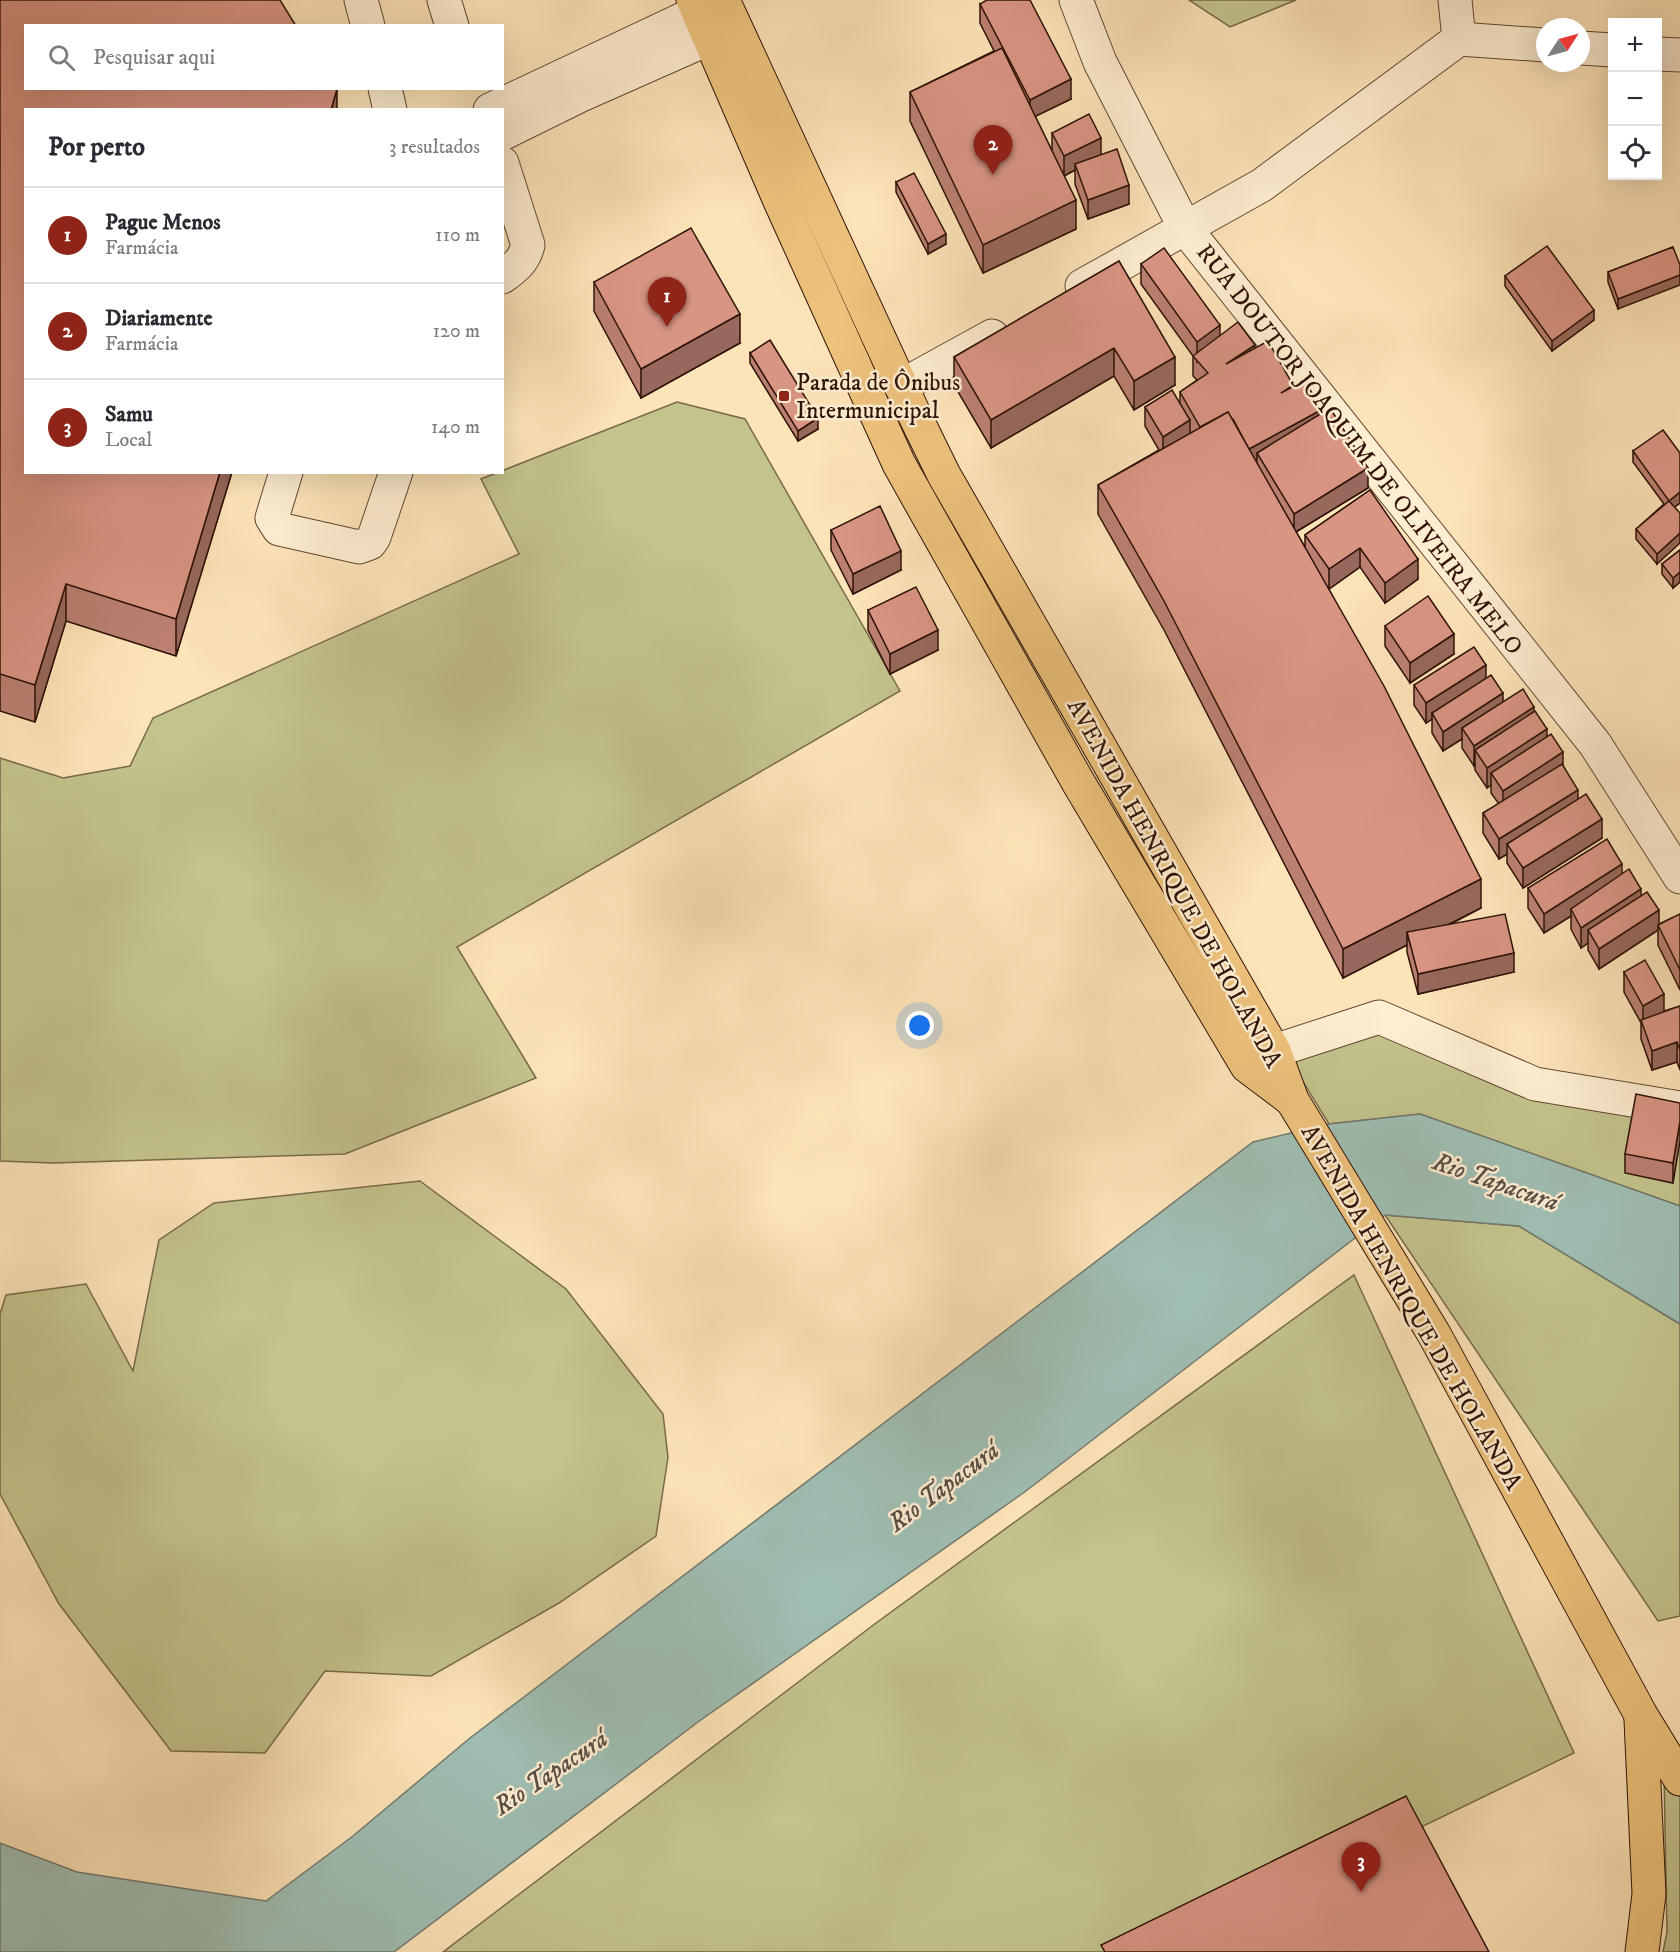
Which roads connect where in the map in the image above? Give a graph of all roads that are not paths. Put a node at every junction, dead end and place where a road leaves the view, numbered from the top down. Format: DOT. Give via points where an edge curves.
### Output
graph roads {
  1 [pos="361,0"];
  2 [pos="444,0"];
  3 [pos="1076,0"];
  4 [pos="1455,0"];
  5 [pos="706,13"];
  6 [pos="367,24"];
  7 [pos="451,24"];
  8 [pos="1459,39"];
  9 [pos="1536,44"];
  10 [pos="1590,49"];
  11 [pos="1608,50"];
  12 [pos="1662,54"];
  13 [pos="639,55"];
  14 [pos="1680,55"];
  15 [pos="385,90"];
  16 [pos="476,90"];
  17 [pos="390,108"];
  18 [pos="482,108"];
  19 [pos="495,108"];
  20 [pos="504,133"];
  21 [pos="504,169"];
  22 [pos="1185,228"];
  23 [pos="514,267"];
  24 [pos="1054,302"];
  25 [pos="1013,324"];
  26 [pos="902,386"];
  27 [pos="285,474"];
  28 [pos="395,474"];
  29 [pos="1680,877"];
  30 [pos="1275,1052"];
  31 [pos="1292,1100"];
  32 [pos="1680,1108"];
  33 [pos="1641,1715"];
  34 [pos="1680,1779"];
  35 [pos="1642,1952"];
  1 -- 6 [label="street"];
  2 -- 7 [label="street"];
  3 -- 22 [label="street, RUA DOUTOR JOAQUIM DE OLIVEIRA MELO" via="1100,62"];
  4 -- 8 [label="street"];
  5 -- 13 [label="street"];
  5 -- 26 [label="main road, AVENIDA HENRIQUE DE HOLANDA"];
  5 -- 31 [label="main road" via="780,201 899,464 1078,782 1247,1066"];
  8 -- 9 [label="street"];
  8 -- 22 [label="street" via="1262,185"];
  10 -- 11 [label="street"];
  12 -- 14 [label="street"];
  13 -- 19 [label="street"];
  13 -- 20 [label="street"];
  15 -- 17 [label="street"];
  16 -- 18 [label="street"];
  21 -- 23 [label="street" via="528,246"];
  22 -- 24 [label="street"];
  22 -- 29 [label="street, RUA DOUTOR JOAQUIM DE OLIVEIRA MELO" via="1595,744"];
  25 -- 26 [label="street"];
  26 -- 30 [label="main road, AVENIDA HENRIQUE DE HOLANDA" via="944,475"];
  27 -- 28 [label="street" via="272,518 279,529 359,547 374,537"];
  30 -- 31 [label="main road, AVENIDA HENRIQUE DE HOLANDA"];
  30 -- 32 [label="street" via="1379,1017 1535,1084"];
  31 -- 33 [label="main road, AVENIDA HENRIQUE DE HOLANDA" via="1434,1334"];
  33 -- 34 [label="main road, AVENIDA HENRIQUE DE HOLANDA"];
  33 -- 35 [label="main road" via="1649,1894"];
}
